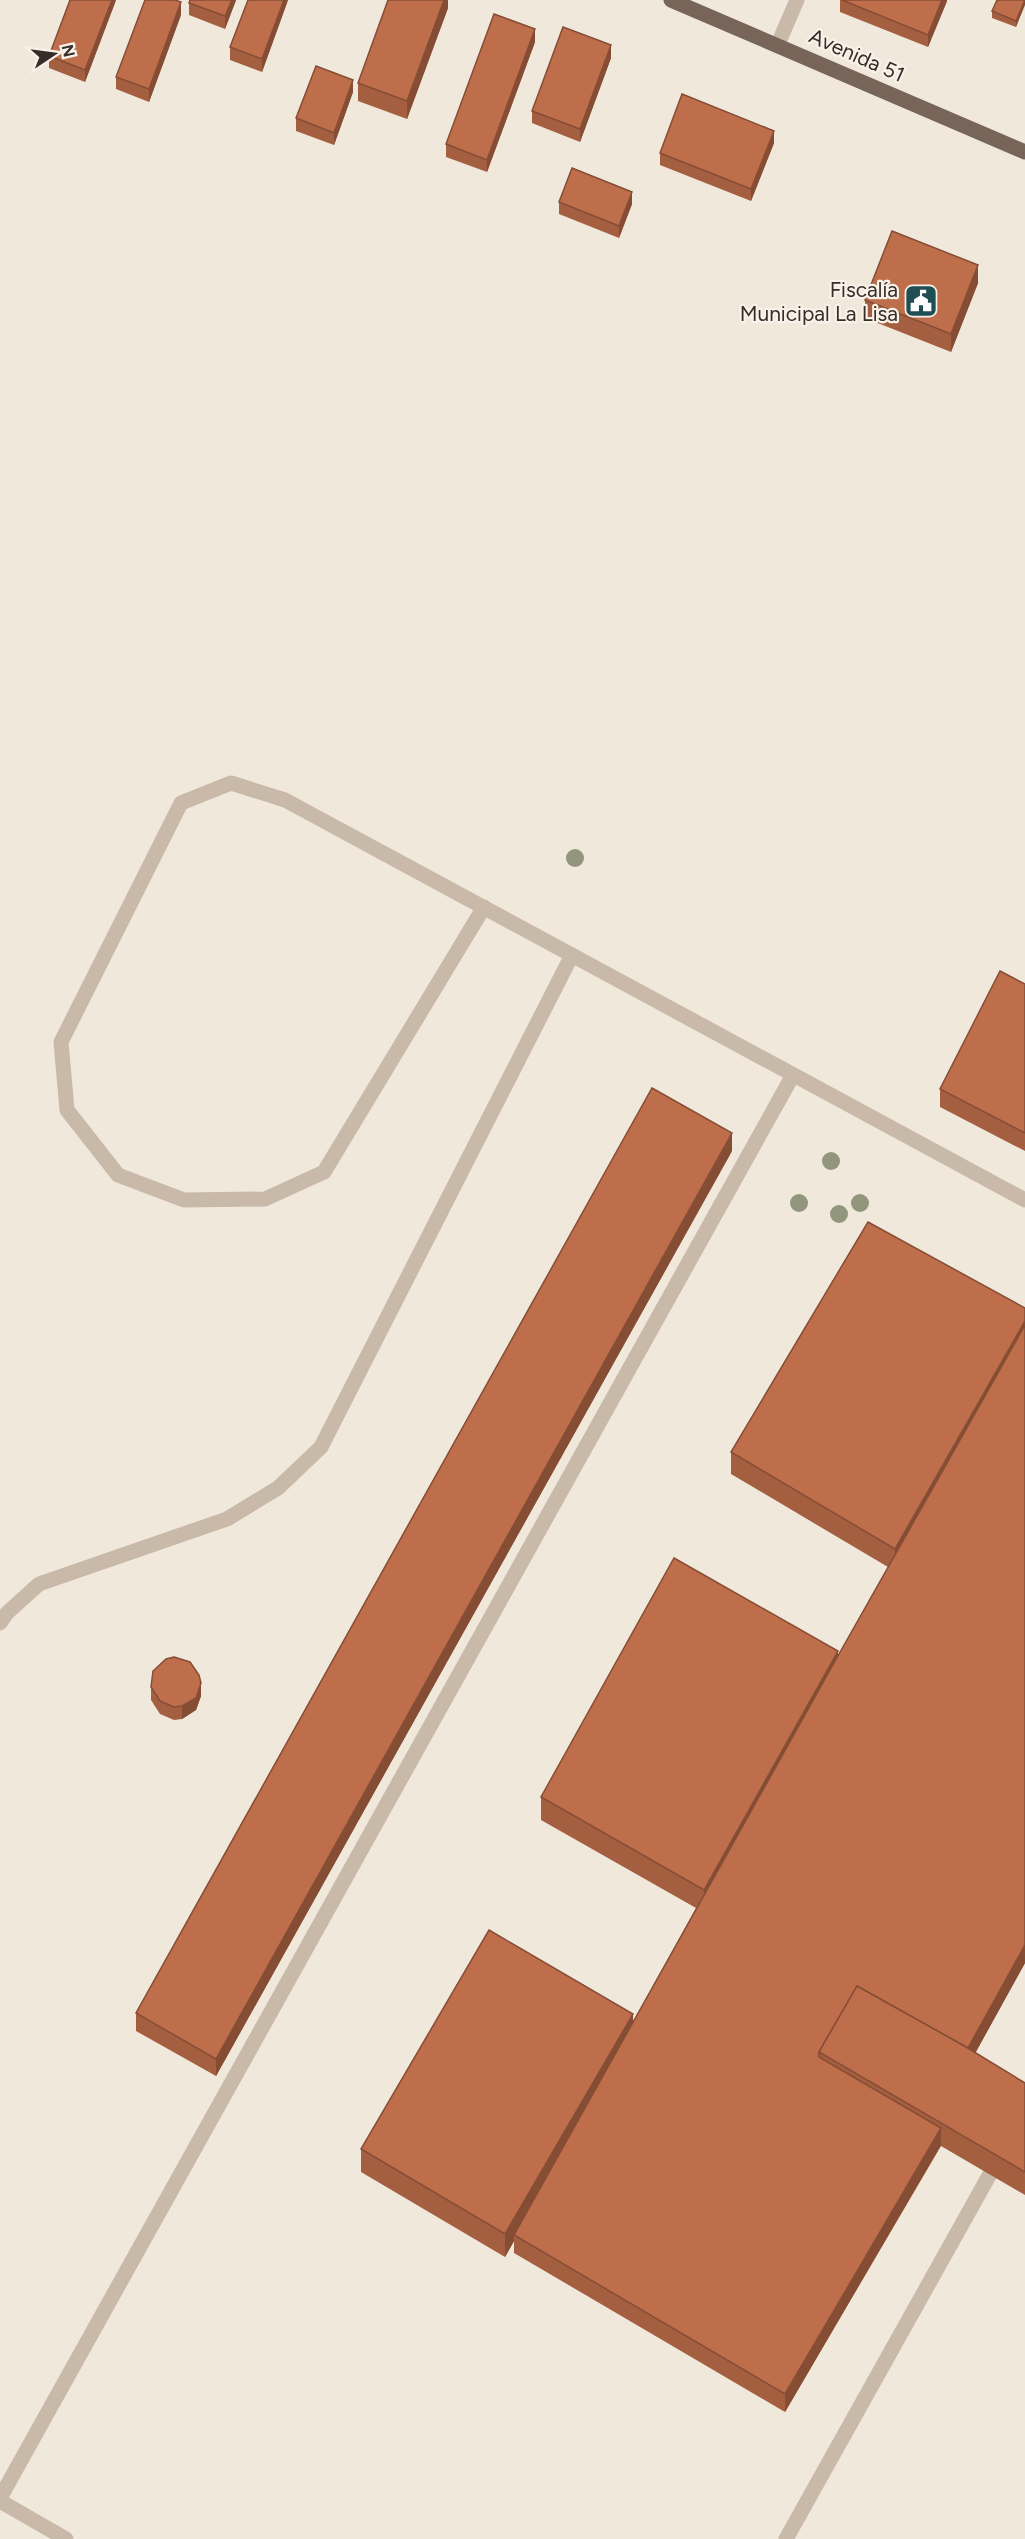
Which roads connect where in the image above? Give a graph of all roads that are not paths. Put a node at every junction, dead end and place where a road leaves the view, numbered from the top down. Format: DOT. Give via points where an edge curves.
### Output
graph roads {
  1 [pos="671,0"];
  2 [pos="797,0"];
  3 [pos="778,44"];
  4 [pos="1025,152"];
  5 [pos="484,907"];
  6 [pos="572,955"];
  7 [pos="794,1075"];
  8 [pos="1025,1200"];
  9 [pos="0,1623"];
  10 [pos="990,2174"];
  11 [pos="0,2500"];
  12 [pos="66,2539"];
  13 [pos="786,2539"];
  1 -- 3 [label="main road, Avenida 51"];
  2 -- 3 [label="street"];
  3 -- 4 [label="main road, Avenida 51"];
  5 -- 5 [label="street" via="285,800 231,783 181,803 61,1042 67,1110 118,1174 184,1200 265,1199 324,1172"];
  5 -- 6 [label="street"];
  6 -- 7 [label="street"];
  6 -- 9 [label="street" via="321,1448 278,1488 227,1519 39,1584"];
  7 -- 8 [label="street"];
  7 -- 11 [label="street"];
  10 -- 13 [label="street"];
  11 -- 12 [label="street"];
}
